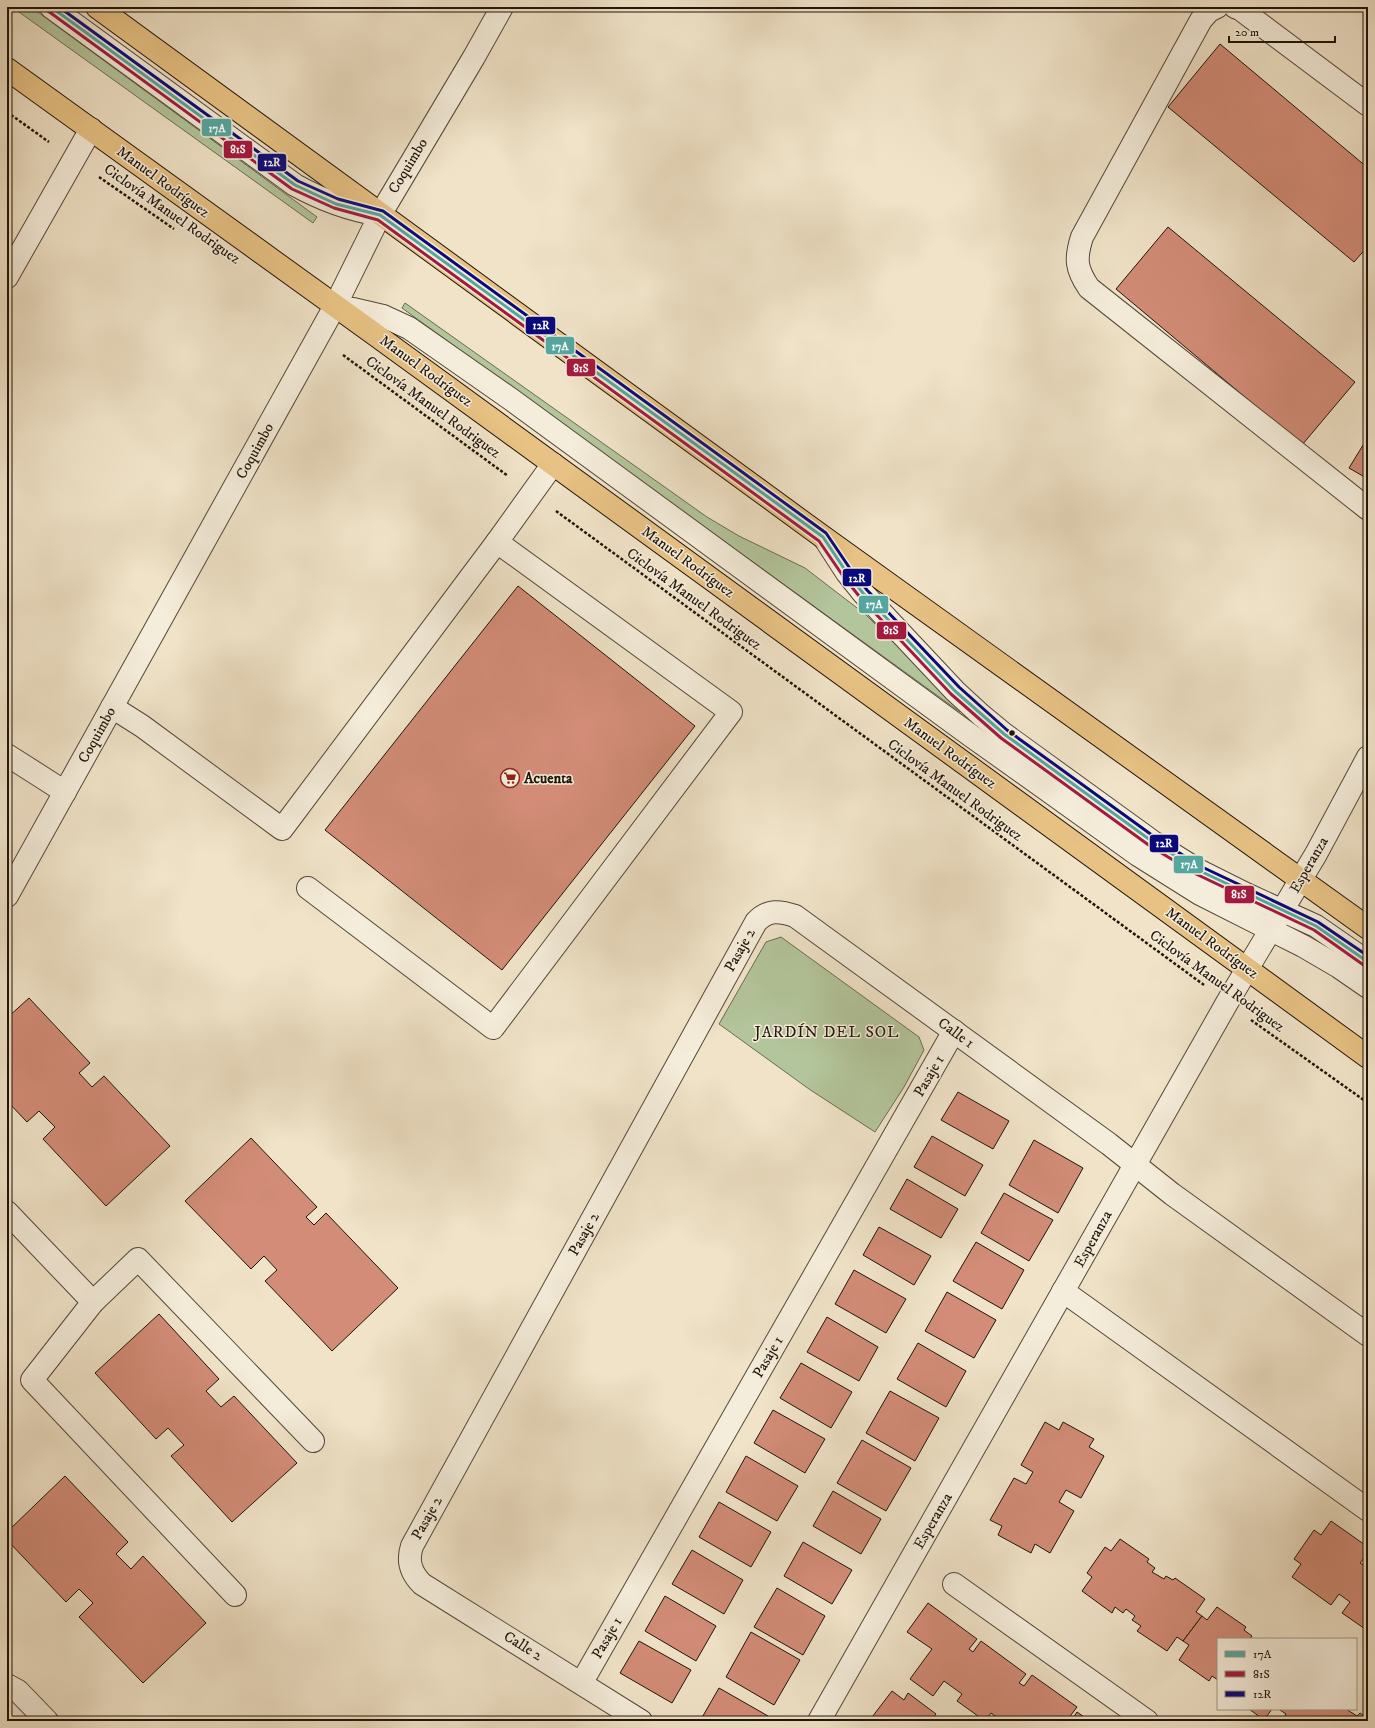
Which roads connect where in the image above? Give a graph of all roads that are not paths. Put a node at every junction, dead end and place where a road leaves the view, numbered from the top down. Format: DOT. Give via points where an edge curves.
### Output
graph roads {
  1 [pos="51,7"];
  2 [pos="97,7"];
  3 [pos="502,7"];
  4 [pos="1217,7"];
  5 [pos="1235,7"];
  6 [pos="7,68"];
  7 [pos="1368,106"];
  8 [pos="91,129"];
  9 [pos="380,215"];
  10 [pos="7,277"];
  11 [pos="335,306"];
  12 [pos="553,464"];
  13 [pos="1368,509"];
  14 [pos="823,537"];
  15 [pos="497,542"];
  16 [pos="112,707"];
  17 [pos="7,755"];
  18 [pos="1368,757"];
  19 [pos="65,792"];
  20 [pos="1300,880"];
  21 [pos="308,888"];
  22 [pos="7,896"];
  23 [pos="1282,910"];
  24 [pos="773,912"];
  25 [pos="1368,928"];
  26 [pos="1270,930"];
  27 [pos="1368,962"];
  28 [pos="1246,968"];
  29 [pos="1368,987"];
  30 [pos="954,1031"];
  31 [pos="1368,1057"];
  32 [pos="1135,1163"];
  33 [pos="7,1212"];
  34 [pos="1063,1291"];
  35 [pos="93,1302"];
  36 [pos="1368,1335"];
  37 [pos="314,1441"];
  38 [pos="1368,1510"];
  39 [pos="410,1566"];
  40 [pos="954,1584"];
  41 [pos="236,1595"];
  42 [pos="582,1682"];
  43 [pos="7,1685"];
  44 [pos="46,1721"];
  45 [pos="641,1721"];
  46 [pos="819,1721"];
  47 [pos="1147,1721"];
  1 -- 9 [label="street" via="295,184 324,200"];
  2 -- 9 [label="main road"];
  3 -- 9 [label="street, Coquimbo"];
  4 -- 13 [label="street" via="1201,20 1082,237 1078,250 1079,270 1089,288"];
  5 -- 7 [label="street"];
  6 -- 8 [label="main road, Manuel Rodríguez"];
  8 -- 10 [label="street"];
  8 -- 11 [label="main road, Manuel Rodríguez"];
  9 -- 11 [label="street, Coquimbo"];
  9 -- 14 [label="main road"];
  11 -- 12 [label="main road, Manuel Rodríguez"];
  11 -- 16 [label="street, Coquimbo"];
  11 -- 26 [label="street" via="383,316 409,328 1138,855 1200,894"];
  12 -- 15 [label="street"];
  12 -- 28 [label="main road, Manuel Rodríguez"];
  14 -- 20 [label="main road"];
  14 -- 23 [label="street" via="863,593 955,691 999,730 1178,858"];
  15 -- 16 [label="street" via="282,829 142,726"];
  15 -- 21 [label="street" via="731,712 493,1028"];
  16 -- 19 [label="street, Coquimbo"];
  17 -- 19 [label="street"];
  18 -- 20 [label="street, Esperanza"];
  19 -- 22 [label="street, Coquimbo"];
  20 -- 23 [label="street, Esperanza"];
  20 -- 25 [label="main road"];
  23 -- 26 [label="street, Esperanza"];
  23 -- 27 [label="street" via="1316,926"];
  24 -- 30 [label="street, Calle 1" via="781,911 795,916"];
  24 -- 39 [label="street, Pasaje 2" via="765,914 756,922 412,1546 409,1554"];
  26 -- 28 [label="street, Esperanza"];
  26 -- 29 [label="street" via="1332,963"];
  28 -- 31 [label="main road, Manuel Rodríguez"];
  28 -- 32 [label="street, Esperanza"];
  30 -- 32 [label="street, Calle 1"];
  30 -- 42 [label="street, Pasaje 1"];
  32 -- 34 [label="street, Esperanza"];
  32 -- 36 [label="street, Calle 1" via="1172,1194"];
  33 -- 35 [label="street"];
  34 -- 38 [label="street"];
  34 -- 46 [label="street, Esperanza"];
  35 -- 37 [label="street" via="138,1259"];
  35 -- 41 [label="street" via="32,1380"];
  39 -- 42 [label="street, Calle 2" via="416,1579 422,1584"];
  40 -- 47 [label="street"];
  42 -- 45 [label="street, Calle 2"];
  43 -- 44 [label="street" via="18,1691"];
}
